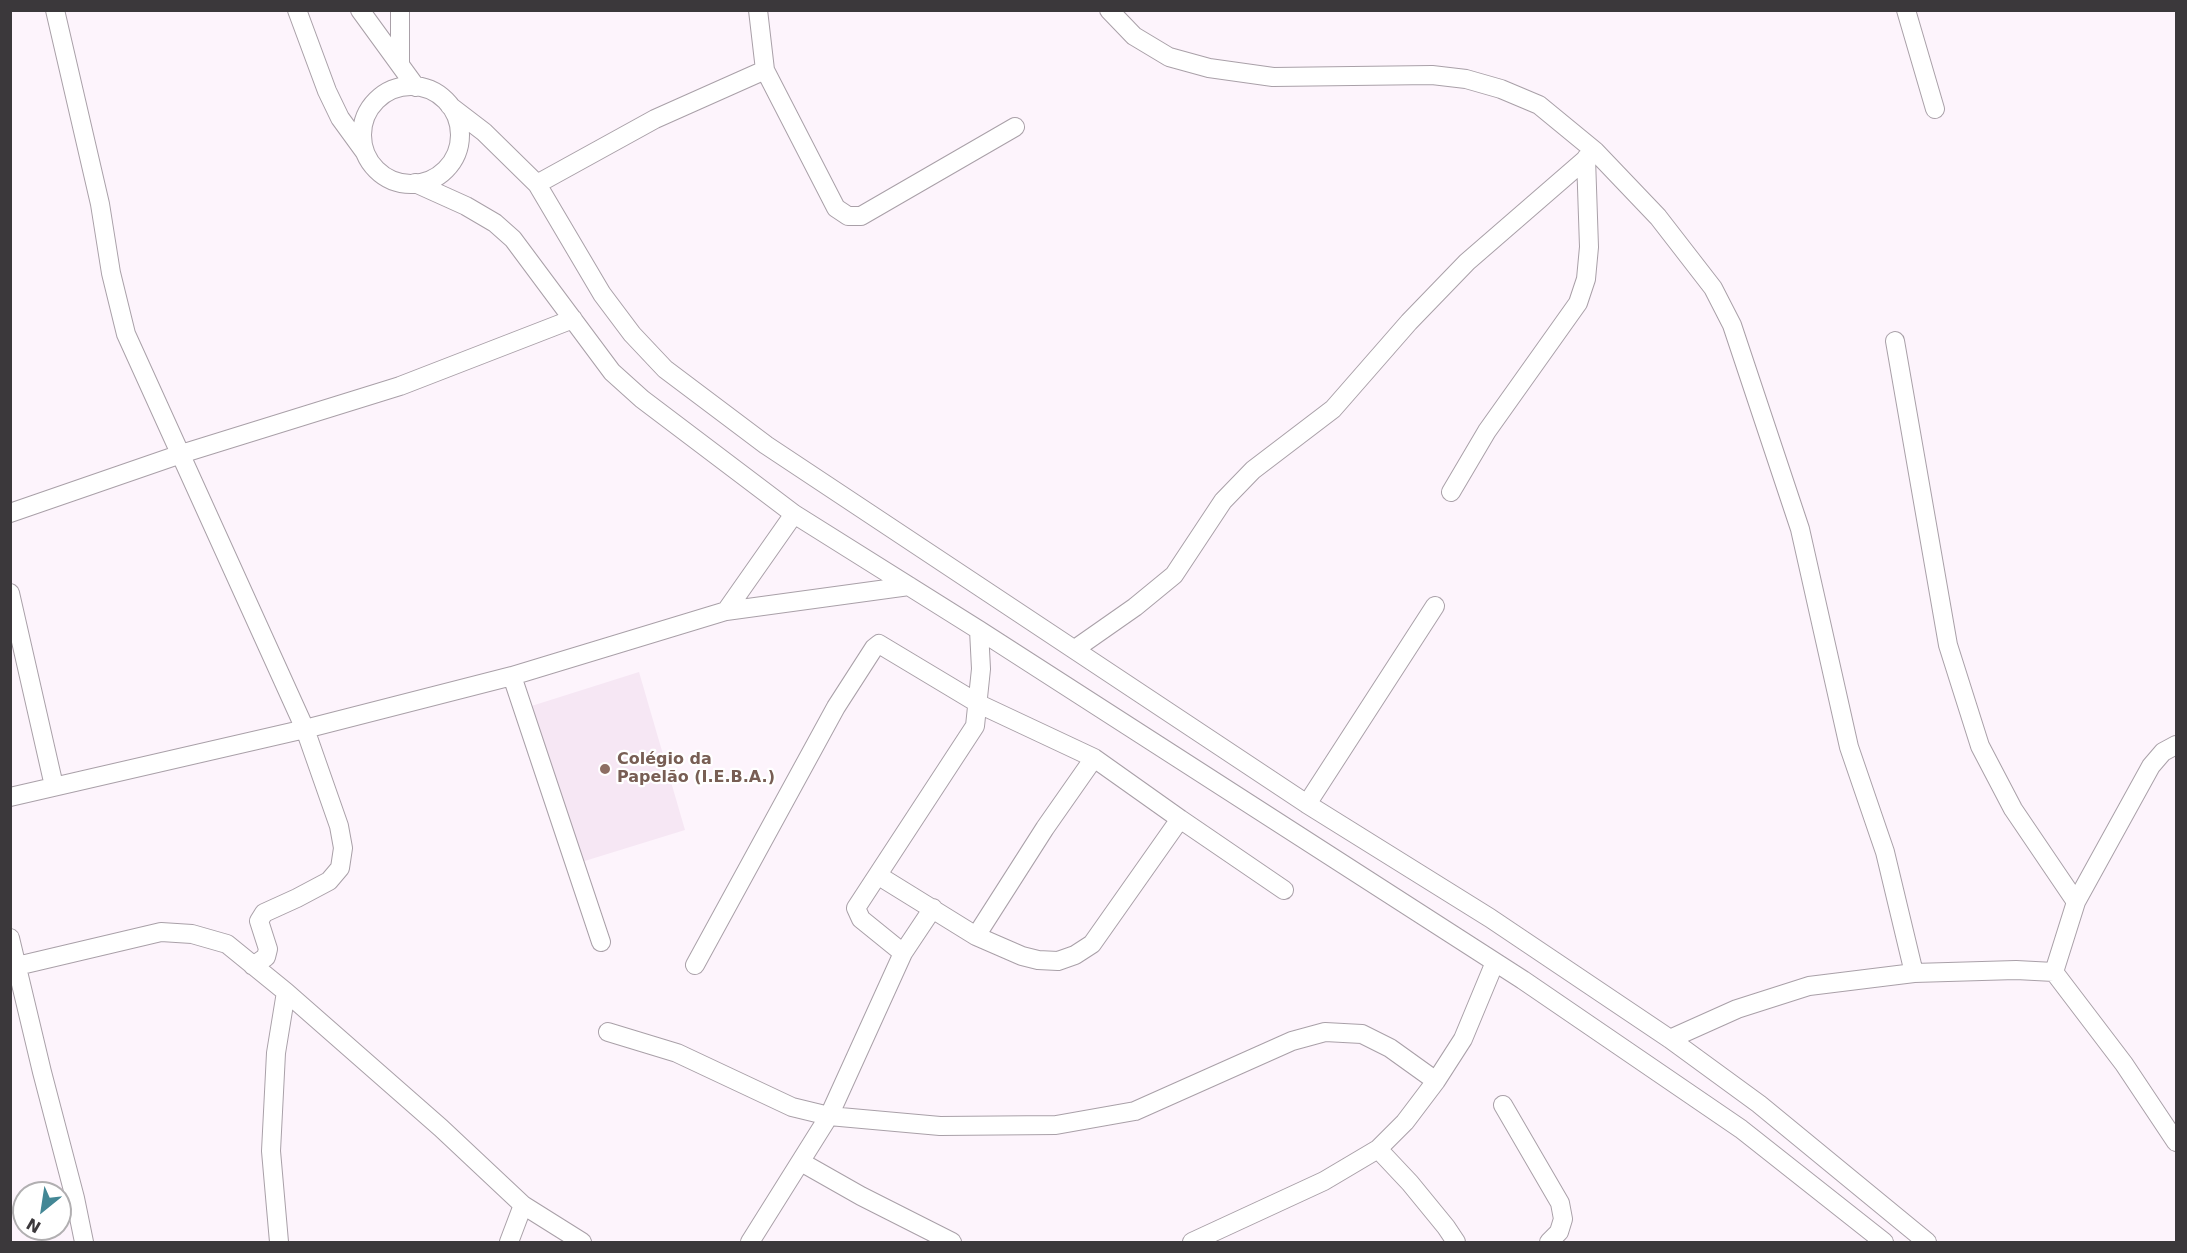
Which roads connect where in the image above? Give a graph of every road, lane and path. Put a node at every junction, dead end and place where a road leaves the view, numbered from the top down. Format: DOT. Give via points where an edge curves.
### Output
graph roads {
  1 [pos="55,10"];
  2 [pos="297,10"];
  3 [pos="360,10"];
  4 [pos="400,10"];
  5 [pos="758,10"];
  6 [pos="1109,10"];
  7 [pos="1906,10"];
  8 [pos="400,65"];
  9 [pos="765,70"];
  10 [pos="416,87"];
  11 [pos="450,106"];
  12 [pos="1935,109"];
  13 [pos="1016,127"];
  14 [pos="365,152"];
  15 [pos="1591,154"];
  16 [pos="415,183"];
  17 [pos="537,184"];
  18 [pos="573,319"];
  19 [pos="1895,340"];
  20 [pos="181,454"];
  21 [pos="1451,492"];
  22 [pos="10,513"];
  23 [pos="794,514"];
  24 [pos="909,586"];
  25 [pos="10,593"];
  26 [pos="1435,606"];
  27 [pos="726,611"];
  28 [pos="979,630"];
  29 [pos="1075,649"];
  30 [pos="512,676"];
  31 [pos="979,704"];
  32 [pos="305,729"];
  33 [pos="2176,745"];
  34 [pos="1094,759"];
  35 [pos="54,786"];
  36 [pos="10,797"];
  37 [pos="1307,804"];
  38 [pos="1180,819"];
  39 [pos="879,876"];
  40 [pos="1284,890"];
  41 [pos="2076,902"];
  42 [pos="933,908"];
  43 [pos="976,936"];
  44 [pos="10,938"];
  45 [pos="602,942"];
  46 [pos="903,953"];
  47 [pos="1495,962"];
  48 [pos="695,965"];
  49 [pos="17,966"];
  50 [pos="253,966"];
  51 [pos="2054,972"];
  52 [pos="1914,974"];
  53 [pos="286,992"];
  54 [pos="608,1032"];
  55 [pos="1670,1040"];
  56 [pos="1436,1081"];
  57 [pos="1503,1105"];
  58 [pos="2168,1112"];
  59 [pos="829,1116"];
  60 [pos="2176,1142"];
  61 [pos="1378,1149"];
  62 [pos="801,1162"];
  63 [pos="523,1205"];
  64 [pos="84,1242"];
  65 [pos="279,1242"];
  66 [pos="509,1242"];
  67 [pos="582,1242"];
  68 [pos="750,1242"];
  69 [pos="952,1242"];
  70 [pos="1192,1242"];
  71 [pos="1456,1242"];
  72 [pos="1549,1242"];
  73 [pos="1884,1242"];
  74 [pos="1927,1242"];
  1 -- 20 [label="street" via="126,334"];
  2 -- 14 [label="street" via="327,91 340,118"];
  3 -- 8 [label="street"];
  4 -- 8 [label="street"];
  5 -- 9 [label="street"];
  6 -- 15 [label="street" via="1134,36 1169,57 1209,68 1273,77 1432,75 1501,89 1539,105"];
  7 -- 12 [label="street"];
  8 -- 10 [label="street"];
  9 -- 13 [label="street" via="836,208 848,216 861,216"];
  9 -- 17 [label="street" via="655,119"];
  10 -- 11 [label="street" via="435,93"];
  10 -- 14 [label="street" via="387,92 372,105 363,123"];
  11 -- 16 [label="street" via="459,130 456,155 439,175"];
  11 -- 17 [label="street" via="484,132"];
  14 -- 16 [label="street" via="385,176"];
  15 -- 21 [label="street" via="1589,247 1586,279 1578,303 1487,431"];
  15 -- 29 [label="street" via="1467,262 1333,409 1253,470 1224,501 1174,575"];
  15 -- 52 [label="street" via="1658,217 1713,288 1732,325 1800,529 1849,747 1885,852"];
  16 -- 18 [label="street" via="466,206 507,233"];
  17 -- 29 [label="street" via="602,294 665,369 766,445"];
  18 -- 20 [label="street" via="400,386"];
  18 -- 23 [label="street" via="612,372 642,399"];
  19 -- 41 [label="street" via="1948,645 1980,746 2013,809"];
  20 -- 22 [label="street"];
  20 -- 32 [label="street"];
  23 -- 24 [label="street"];
  23 -- 27 [label="street"];
  24 -- 27 [label="street"];
  24 -- 28 [label="street"];
  25 -- 35 [label="street"];
  26 -- 37 [label="street"];
  27 -- 30 [label="street"];
  28 -- 31 [label="street"];
  28 -- 47 [label="street"];
  29 -- 37 [label="street"];
  30 -- 32 [label="street"];
  30 -- 45 [label="street"];
  31 -- 34 [label="street"];
  31 -- 39 [label="street" via="975,726"];
  31 -- 48 [label="street" via="882,644 877,645 836,706"];
  32 -- 35 [label="street"];
  32 -- 50 [label="street" via="339,826 343,848 340,868 329,881 264,913 259,921 268,949 266,957"];
  33 -- 41 [label="street" via="2163,752 2151,766"];
  34 -- 38 [label="street"];
  34 -- 43 [label="street"];
  35 -- 36 [label="street"];
  37 -- 55 [label="street" via="1490,918"];
  38 -- 40 [label="street"];
  38 -- 43 [label="street" via="1092,944 1075,955 1058,961 1038,960"];
  39 -- 42 [label="street"];
  39 -- 46 [label="street" via="856,908 861,919"];
  41 -- 51 [label="street"];
  42 -- 43 [label="street"];
  42 -- 46 [label="street"];
  44 -- 49 [label="street"];
  46 -- 59 [label="street"];
  47 -- 56 [label="street" via="1463,1039"];
  47 -- 73 [label="street" via="1741,1129"];
  49 -- 50 [label="street" via="161,932 192,934 226,945"];
  49 -- 64 [label="street"];
  50 -- 53 [label="street"];
  51 -- 52 [label="street"];
  51 -- 58 [label="street"];
  52 -- 55 [label="street" via="1809,986 1737,1009"];
  53 -- 63 [label="street"];
  53 -- 65 [label="street" via="276,1053 271,1151"];
  54 -- 59 [label="street" via="677,1053 792,1107"];
  55 -- 74 [label="street" via="1759,1104"];
  56 -- 59 [label="street" via="1390,1048 1362,1034 1325,1032 1292,1041 1135,1111 1056,1125 940,1126"];
  56 -- 61 [label="street" via="1405,1122"];
  57 -- 72 [label="street" via="1560,1203 1563,1219 1559,1232"];
  58 -- 60 [label="street"];
  59 -- 62 [label="street"];
  61 -- 70 [label="street" via="1324,1180"];
  61 -- 71 [label="street"];
  62 -- 68 [label="street"];
  62 -- 69 [label="street"];
  63 -- 66 [label="street"];
  63 -- 67 [label="street"];
}
